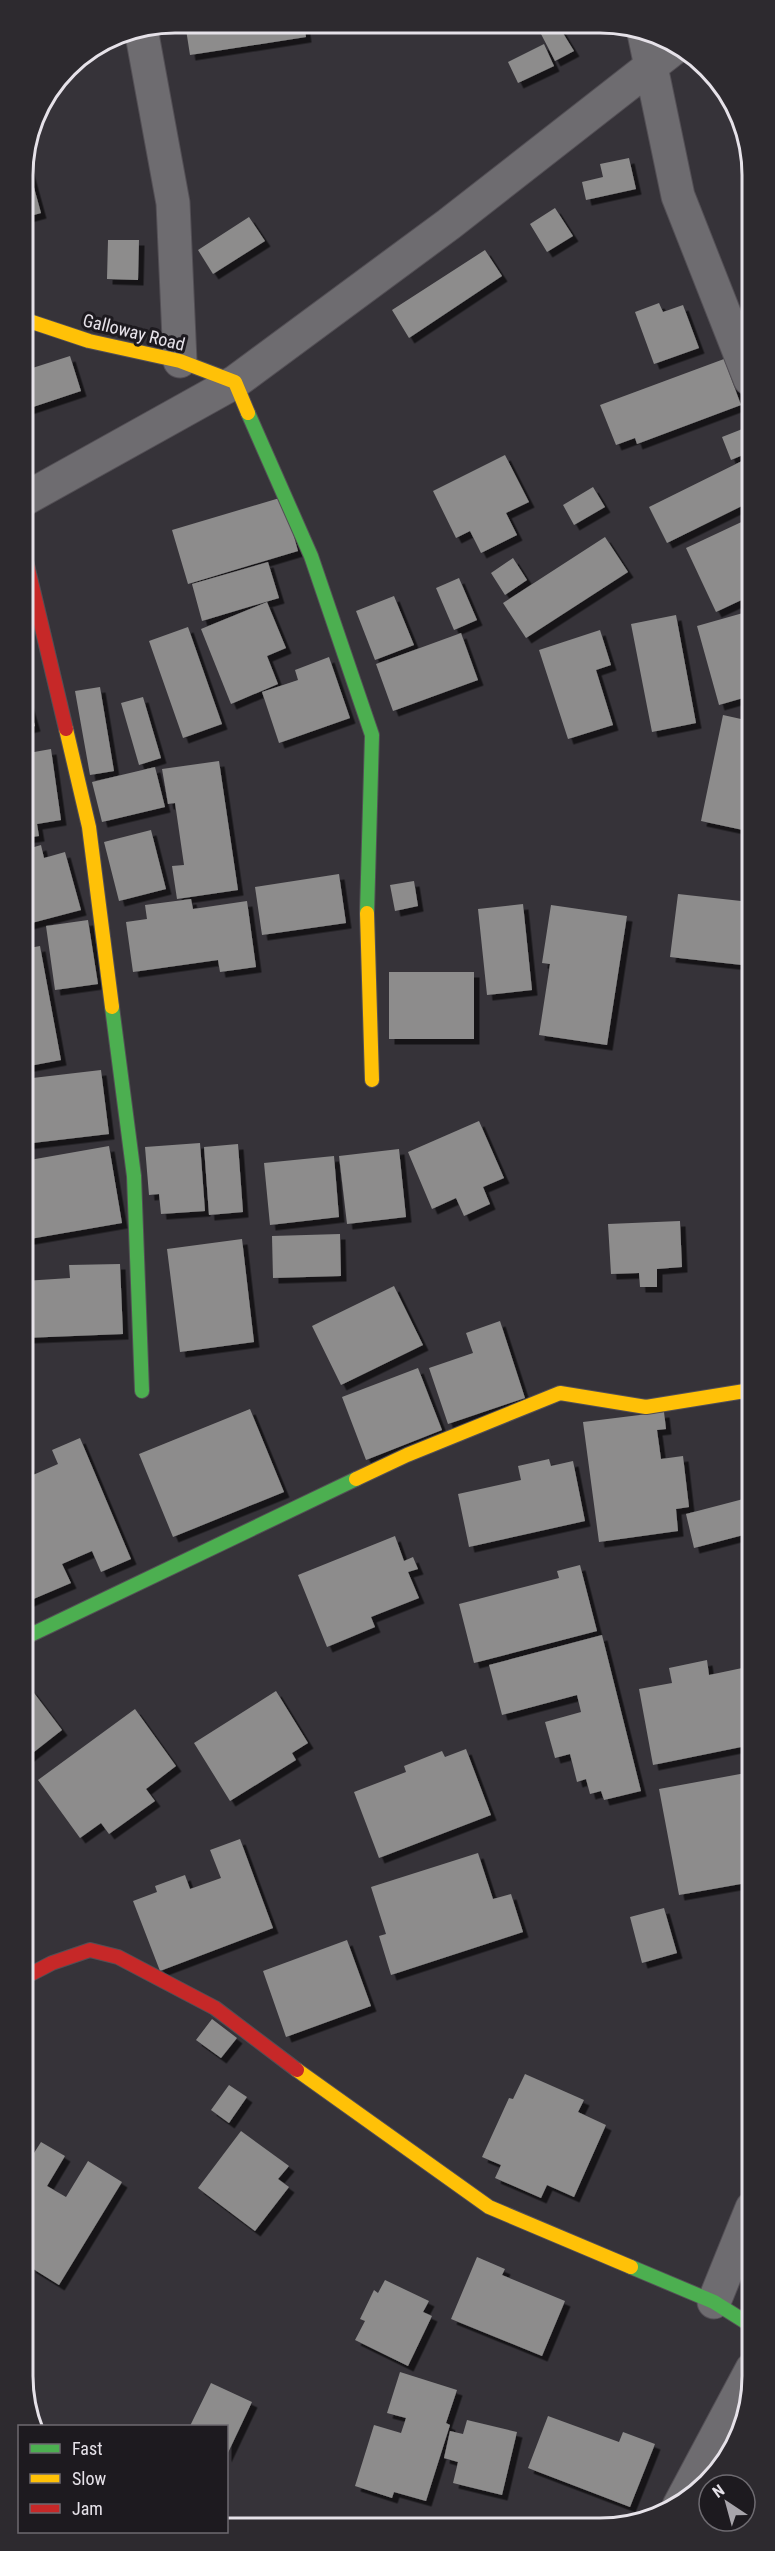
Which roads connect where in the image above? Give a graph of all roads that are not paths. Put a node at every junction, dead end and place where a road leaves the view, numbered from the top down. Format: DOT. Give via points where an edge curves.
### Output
graph roads {
  1 [pos="142,37"];
  2 [pos="652,43"];
  3 [pos="662,57"];
  4 [pos="33,322"];
  5 [pos="742,359"];
  6 [pos="180,361"];
  7 [pos="235,382"];
  8 [pos="33,494"];
  9 [pos="33,590"];
  10 [pos="372,1080"];
  11 [pos="142,1391"];
  12 [pos="742,1391"];
  13 [pos="33,1634"];
  14 [pos="33,1973"];
  15 [pos="742,2233"];
  16 [pos="714,2302"];
  17 [pos="742,2320"];
  18 [pos="741,2389"];
  19 [pos="689,2487"];
  1 -- 6 [label="street" via="173,203"];
  2 -- 3 [label="street"];
  3 -- 5 [label="street" via="678,196"];
  3 -- 7 [label="street" via="449,224"];
  4 -- 6 [label="street, Galloway Road" via="88,341"];
  6 -- 7 [label="street, Galloway Road"];
  7 -- 8 [label="street"];
  7 -- 10 [label="street" via="311,556 372,735 367,924"];
  9 -- 11 [label="street" via="89,827 134,1176"];
  12 -- 13 [label="street" via="646,1407 560,1393 407,1455"];
  14 -- 16 [label="street" via="90,1950 118,1957 215,2008 489,2207"];
  15 -- 16 [label="street"];
  16 -- 17 [label="street"];
  18 -- 19 [label="street"];
}
